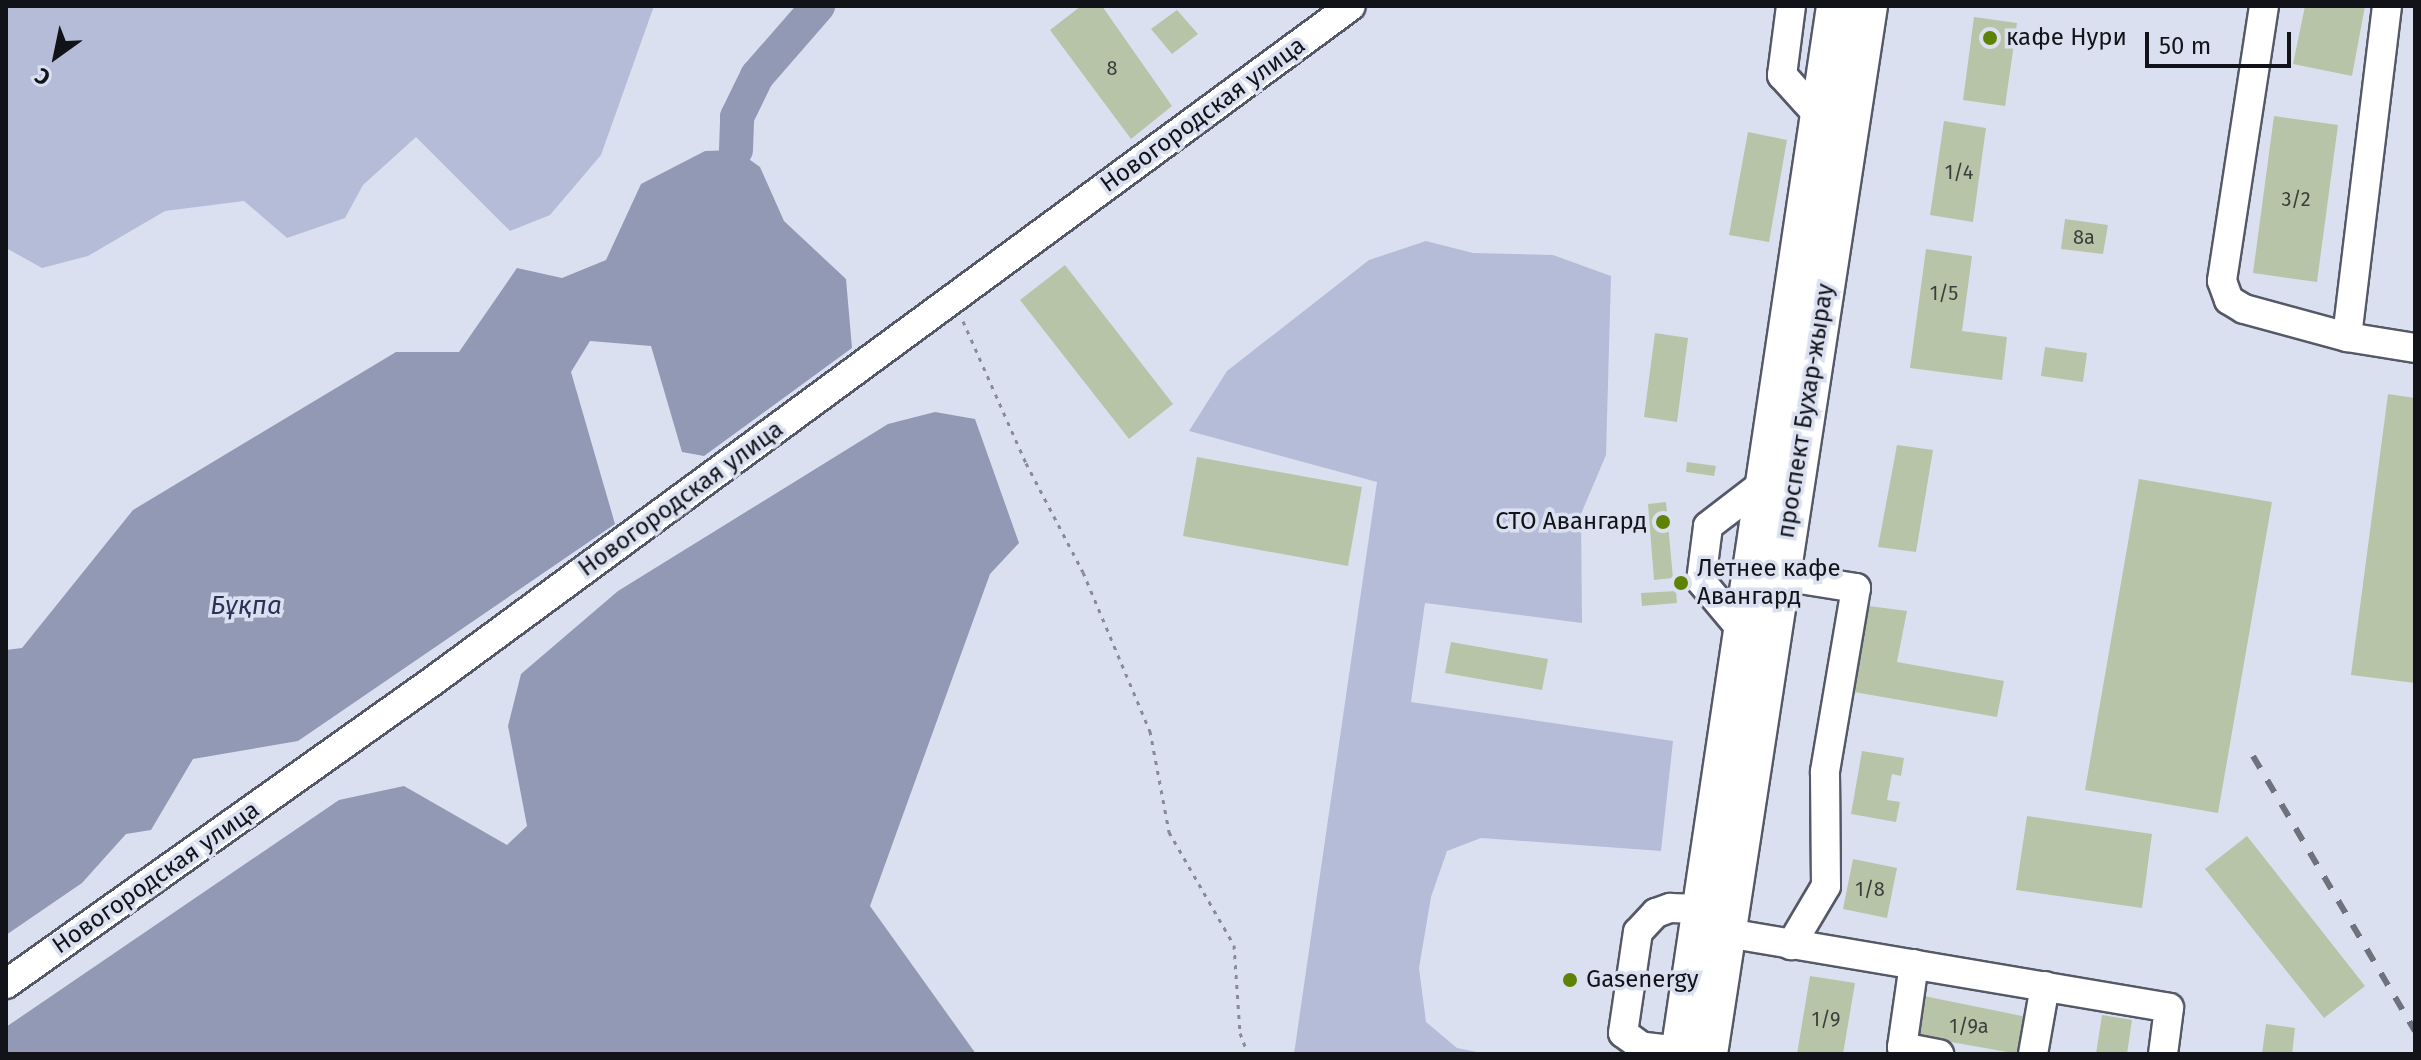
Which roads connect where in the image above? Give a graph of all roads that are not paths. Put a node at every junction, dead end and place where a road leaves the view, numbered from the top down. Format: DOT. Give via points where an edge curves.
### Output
graph roads {
  1 [pos="1791,6"];
  2 [pos="1835,6"];
  3 [pos="1869,6"];
  4 [pos="2264,6"];
  5 [pos="2387,6"];
  6 [pos="1347,7"];
  7 [pos="1819,116"];
  8 [pos="2347,337"];
  9 [pos="2415,348"];
  10 [pos="1764,483"];
  11 [pos="1766,574"];
  12 [pos="1742,630"];
  13 [pos="1701,909"];
  14 [pos="1727,933"];
  15 [pos="1791,945"];
  16 [pos="1914,964"];
  17 [pos="6,984"];
  18 [pos="2045,986"];
  19 [pos="1689,1053"];
  20 [pos="1939,1054"];
  21 [pos="2033,1054"];
  22 [pos="2163,1054"];
  1 -- 7 [label="street" via="1782,75"];
  2 -- 7 [label="main road, проспект Бухар-жырау"];
  3 -- 11 [label="main road, проспект Бухар-жырау"];
  4 -- 8 [label="street" via="2222,281 2229,300 2244,309"];
  5 -- 8 [label="street"];
  6 -- 17 [label="street, Новогородская улица" via="445,672"];
  7 -- 10 [label="main road, проспект Бухар-жырау"];
  8 -- 9 [label="street"];
  10 -- 11 [label="main road, проспект Бухар-жырау"];
  10 -- 12 [label="street" via="1708,526 1701,581"];
  11 -- 12 [label="main road, проспект Бухар-жырау"];
  11 -- 14 [label="main road, проспект Бухар-жырау"];
  11 -- 15 [label="street" via="1856,588 1825,772 1826,886"];
  12 -- 13 [label="main road, проспект Бухар-жырау"];
  13 -- 19 [label="main road, проспект Бухар-жырау"];
  13 -- 19 [label="street" via="1670,908 1643,924 1623,1033 1641,1046"];
  14 -- 15 [label="street"];
  14 -- 19 [label="main road, проспект Бухар-жырау"];
  15 -- 16 [label="street"];
  16 -- 18 [label="street"];
  16 -- 20 [label="street" via="1902,1047"];
  18 -- 21 [label="street"];
  18 -- 22 [label="street" via="2169,1008"];
}
